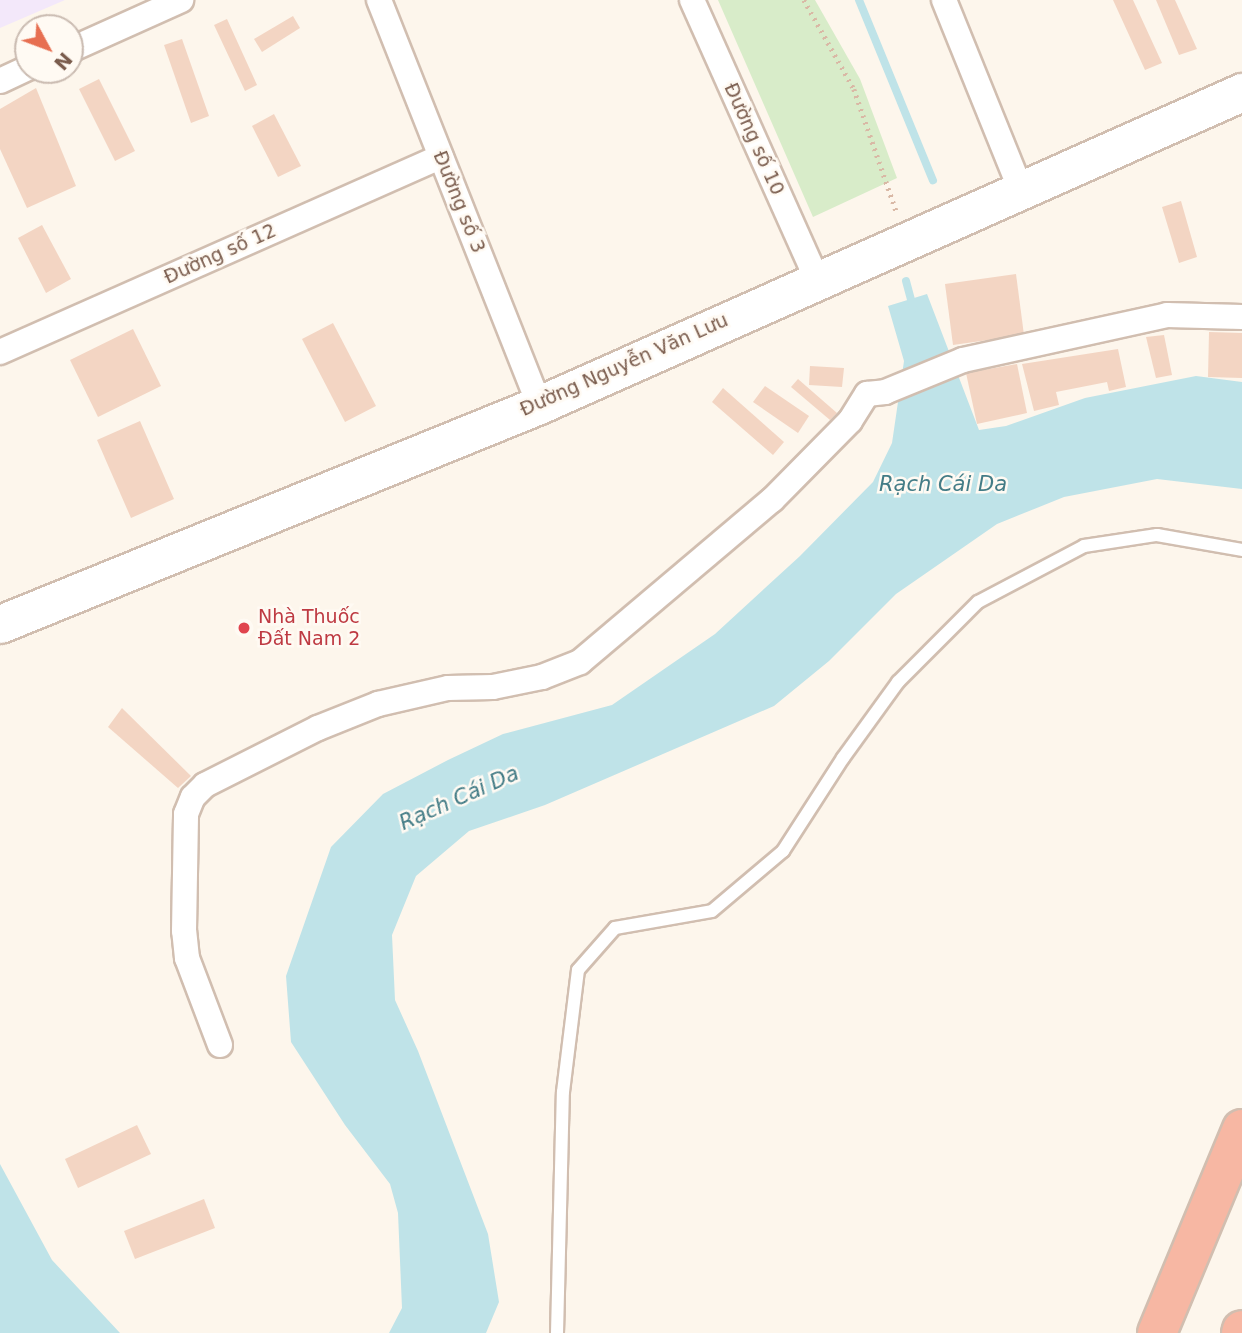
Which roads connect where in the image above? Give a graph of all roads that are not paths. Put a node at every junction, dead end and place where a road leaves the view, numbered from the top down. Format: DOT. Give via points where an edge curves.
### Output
graph roads {
  1 [pos="181,0"];
  2 [pos="379,0"];
  3 [pos="692,0"];
  4 [pos="944,0"];
  5 [pos="84,44"];
  6 [pos="1242,92"];
  7 [pos="441,156"];
  8 [pos="1020,188"];
  9 [pos="817,279"];
  10 [pos="1242,317"];
  11 [pos="0,352"];
  12 [pos="539,405"];
  13 [pos="1242,550"];
  14 [pos="0,624"];
  15 [pos="220,1045"];
  16 [pos="1242,1129"];
  17 [pos="557,1333"];
  18 [pos="1157,1333"];
  19 [pos="1179,1333"];
  1 -- 5 [label="street"];
  2 -- 7 [label="street, Đường số 3"];
  3 -- 9 [label="street, Đường số 10"];
  4 -- 8 [label="street"];
  6 -- 8 [label="street, Đường Nguyễn Văn Lưu"];
  7 -- 11 [label="street, Đường số 12"];
  7 -- 12 [label="street, Đường số 3"];
  8 -- 9 [label="street, Đường Nguyễn Văn Lưu"];
  9 -- 12 [label="street, Đường Nguyễn Văn Lưu"];
  10 -- 15 [label="street" via="1167,315 963,360 885,392 867,394 850,421 772,500 580,662 542,677 494,687 448,688 378,704 318,728 205,785 186,814 184,931 187,958"];
  12 -- 14 [label="street, Đường Nguyễn Văn Lưu"];
  13 -- 17 [label="lane" via="1157,535 1084,546 978,601 898,682 783,851 712,911 615,928 578,970 563,1092"];
  16 -- 18 [label="highway"];
  16 -- 19 [label="highway"];
}
